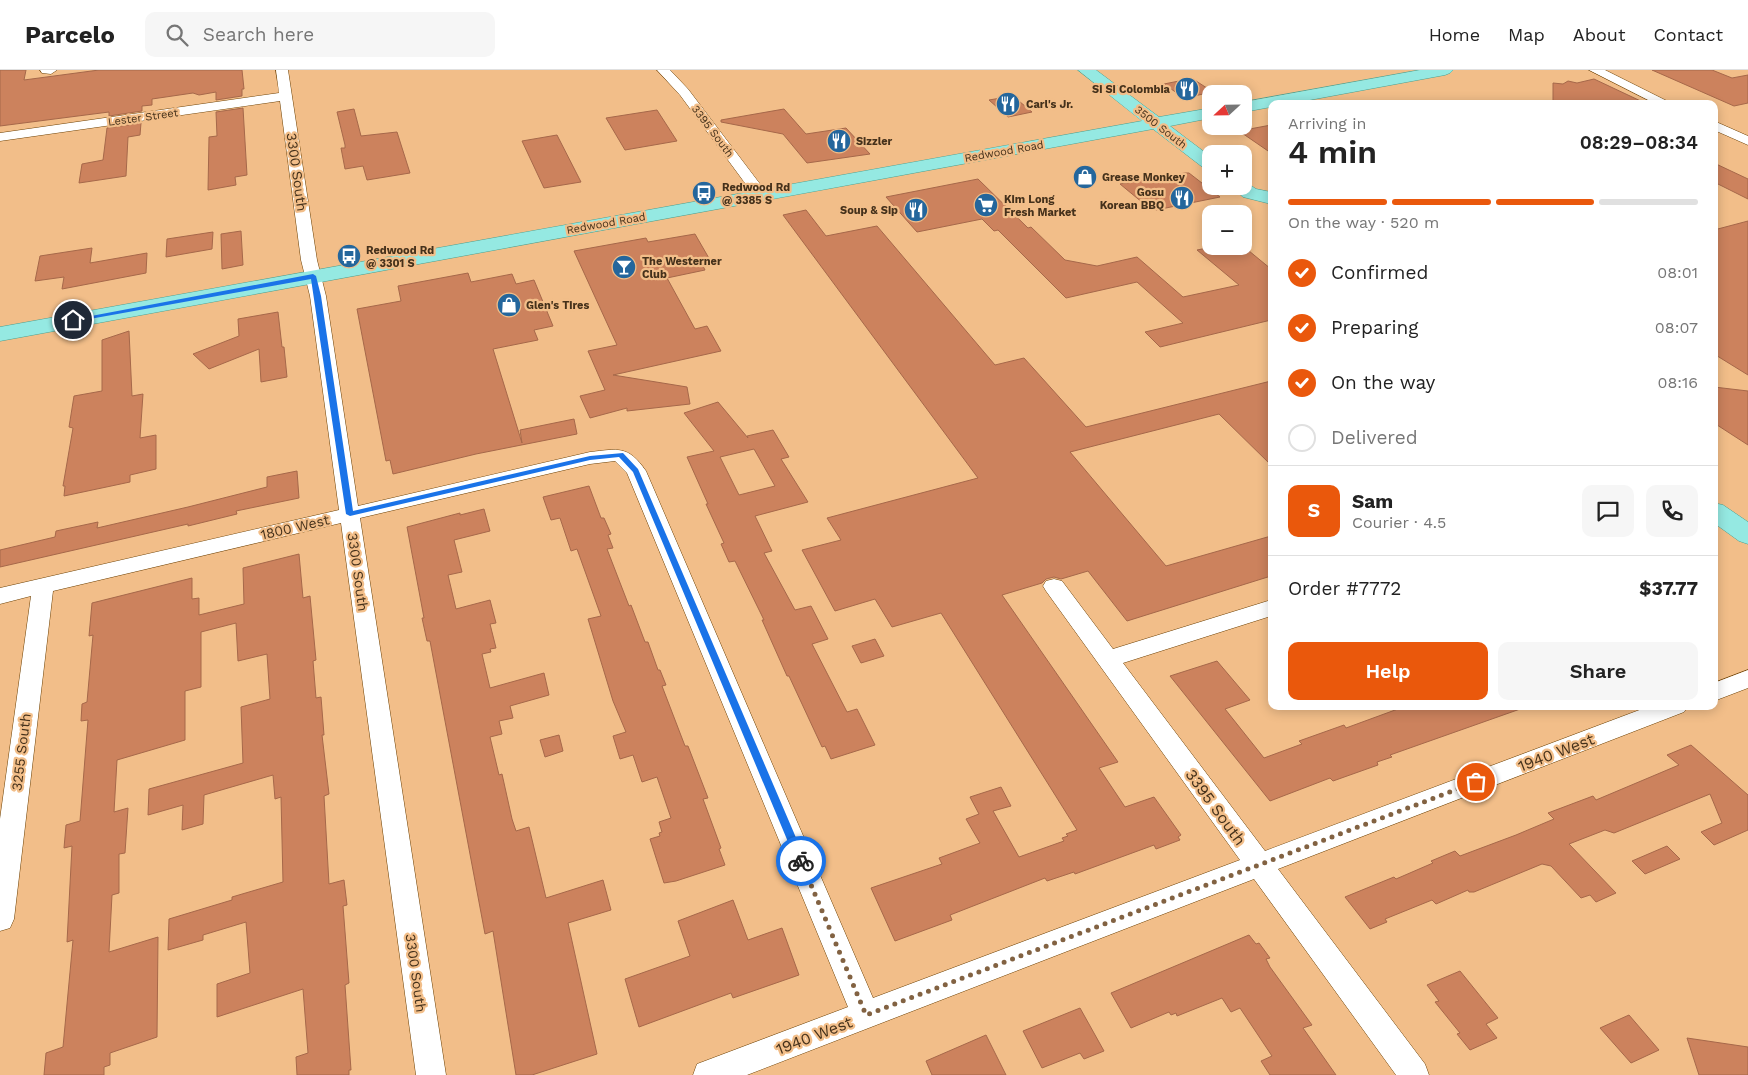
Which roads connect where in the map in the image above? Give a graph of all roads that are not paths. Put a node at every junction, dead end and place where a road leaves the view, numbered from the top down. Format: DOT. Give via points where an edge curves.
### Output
graph roads {
  1 [pos="46,70"];
  2 [pos="51,70"];
  3 [pos="282,70"];
  4 [pos="663,70"];
  5 [pos="1086,70"];
  6 [pos="1445,70"];
  7 [pos="1595,70"];
  8 [pos="286,96"];
  9 [pos="1282,100"];
  10 [pos="1659,100"];
  11 [pos="1268,103"];
  12 [pos="1252,106"];
  13 [pos="1160,115"];
  14 [pos="1202,115"];
  15 [pos="1179,119"];
  16 [pos="1718,127"];
  17 [pos="1197,133"];
  18 [pos="0,137"];
  19 [pos="1748,141"];
  20 [pos="1202,156"];
  21 [pos="1252,193"];
  22 [pos="760,195"];
  23 [pos="1268,197"];
  24 [pos="313,276"];
  25 [pos="0,334"];
  26 [pos="350,514"];
  27 [pos="1718,514"];
  28 [pos="1748,535"];
  29 [pos="43,586"];
  30 [pos="1054,586"];
  31 [pos="0,596"];
  32 [pos="1268,609"];
  33 [pos="1108,659"];
  34 [pos="1748,678"];
  35 [pos="1718,690"];
  36 [pos="1666,710"];
  37 [pos="1259,865"];
  38 [pos="0,919"];
  39 [pos="866,1015"];
  40 [pos="431,1075"];
  41 [pos="708,1075"];
  42 [pos="1414,1075"];
  1 -- 2 [label="street"];
  3 -- 8 [label="street, 3300 South"];
  4 -- 22 [label="street, 3395 South" via="684,92"];
  5 -- 13 [label="main road, 3500 South"];
  6 -- 9 [label="main road"];
  7 -- 10 [label="street"];
  8 -- 18 [label="street, Lester Street"];
  8 -- 24 [label="street, 3300 South"];
  11 -- 12 [label="main road"];
  13 -- 15 [label="main road, Redwood Road"];
  13 -- 20 [label="main road, 3500 South"];
  13 -- 22 [label="main road, Redwood Road"];
  14 -- 15 [label="main road, Redwood Road"];
  15 -- 17 [label="main road, 3500 South"];
  16 -- 19 [label="street"];
  21 -- 23 [label="main road"];
  22 -- 24 [label="main road, Redwood Road"];
  24 -- 25 [label="main road, Redwood Road"];
  24 -- 26 [label="street, 3300 South"];
  26 -- 29 [label="street, 1800 West"];
  26 -- 39 [label="street, 1800 West" via="590,458 620,455 636,471"];
  26 -- 40 [label="street, 3300 South"];
  27 -- 28 [label="main road"];
  29 -- 31 [label="street, 1800 West"];
  29 -- 38 [label="street, 3255 South"];
  30 -- 33 [label="street, 3395 South"];
  32 -- 33 [label="street"];
  33 -- 37 [label="street, 3395 South"];
  34 -- 35 [label="street"];
  36 -- 37 [label="street, 1940 West"];
  37 -- 39 [label="street, 1940 West"];
  37 -- 42 [label="street, 3395 South"];
  39 -- 41 [label="street, 1940 West"];
}
